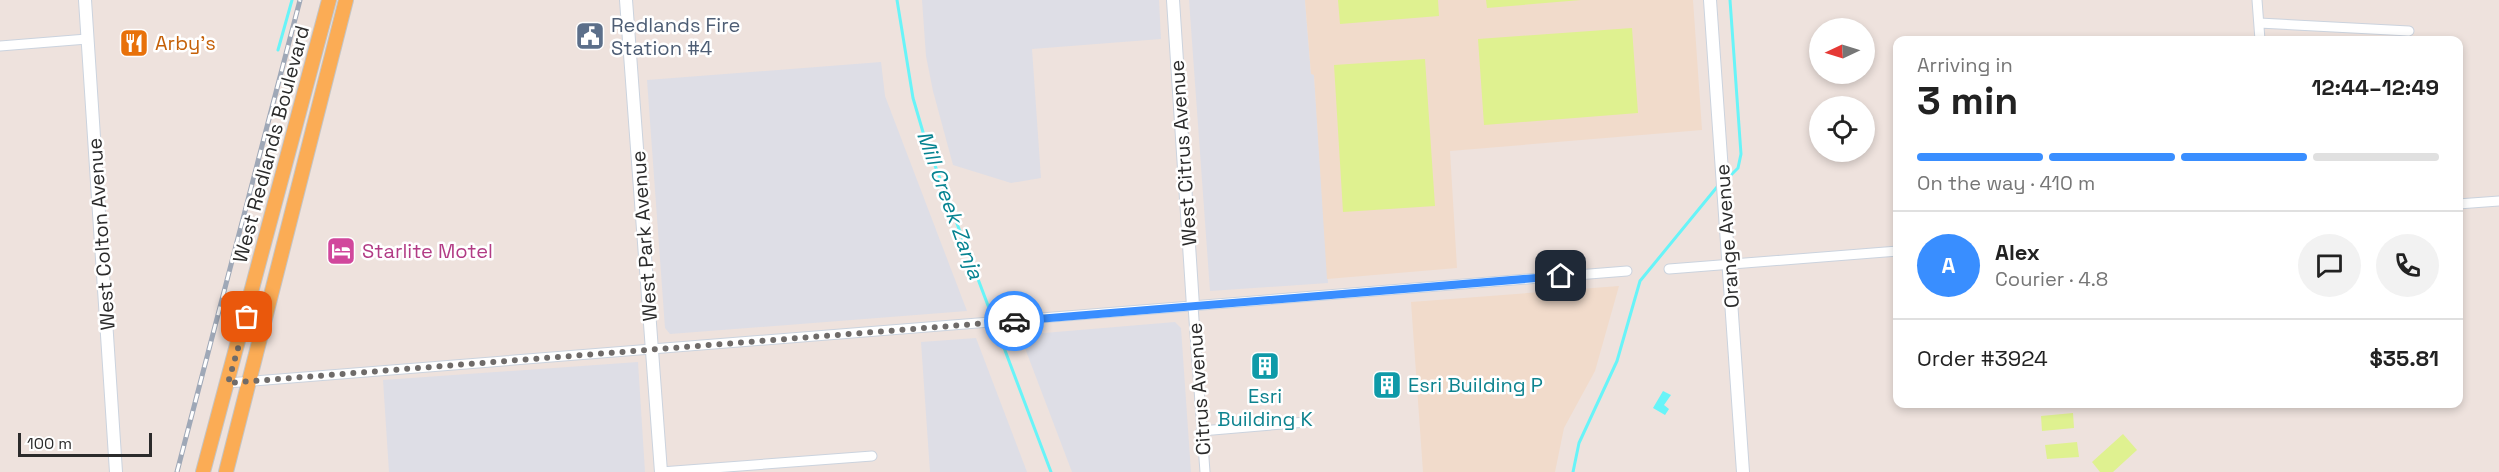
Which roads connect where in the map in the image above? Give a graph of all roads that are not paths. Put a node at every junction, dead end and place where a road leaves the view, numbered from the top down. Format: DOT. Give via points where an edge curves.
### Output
graph roads {
  1 [pos="85,0"];
  2 [pos="329,0"];
  3 [pos="346,0"];
  4 [pos="626,0"];
  5 [pos="1173,0"];
  6 [pos="1710,0"];
  7 [pos="2257,0"];
  8 [pos="2259,23"];
  9 [pos="2409,31"];
  10 [pos="2260,36"];
  11 [pos="87,39"];
  12 [pos="0,46"];
  13 [pos="2499,201"];
  14 [pos="2463,204"];
  15 [pos="1893,250"];
  16 [pos="1729,264"];
  17 [pos="1669,270"];
  18 [pos="1627,271"];
  19 [pos="1193,306"];
  20 [pos="652,349"];
  21 [pos="247,381"];
  22 [pos="228,383"];
  23 [pos="1306,422"];
  24 [pos="1201,431"];
  25 [pos="872,456"];
  26 [pos="118,471"];
  27 [pos="203,472"];
  28 [pos="226,472"];
  29 [pos="661,472"];
  30 [pos="1204,472"];
  31 [pos="1743,472"];
  1 -- 11 [label="street, West Colton Avenue"];
  2 -- 22 [label="main road, West Redlands Boulevard"];
  3 -- 21 [label="main road, West Redlands Boulevard"];
  4 -- 20 [label="street, West Park Avenue"];
  5 -- 19 [label="street, West Citrus Avenue"];
  6 -- 16 [label="street, Orange Avenue"];
  7 -- 8 [label="street"];
  8 -- 9 [label="street"];
  8 -- 10 [label="street"];
  11 -- 12 [label="street"];
  11 -- 26 [label="street, West Colton Avenue"];
  13 -- 14 [label="street"];
  15 -- 16 [label="street"];
  16 -- 17 [label="street"];
  16 -- 31 [label="street, Orange Avenue"];
  18 -- 19 [label="street"];
  19 -- 20 [label="street"];
  19 -- 24 [label="street, Citrus Avenue"];
  20 -- 21 [label="street"];
  20 -- 29 [label="street, West Park Avenue"];
  21 -- 22 [label="street"];
  21 -- 28 [label="main road, West Redlands Boulevard"];
  22 -- 27 [label="main road, West Redlands Boulevard"];
  23 -- 24 [label="street"];
  24 -- 30 [label="street, Citrus Avenue"];
  25 -- 29 [label="street"];
}
